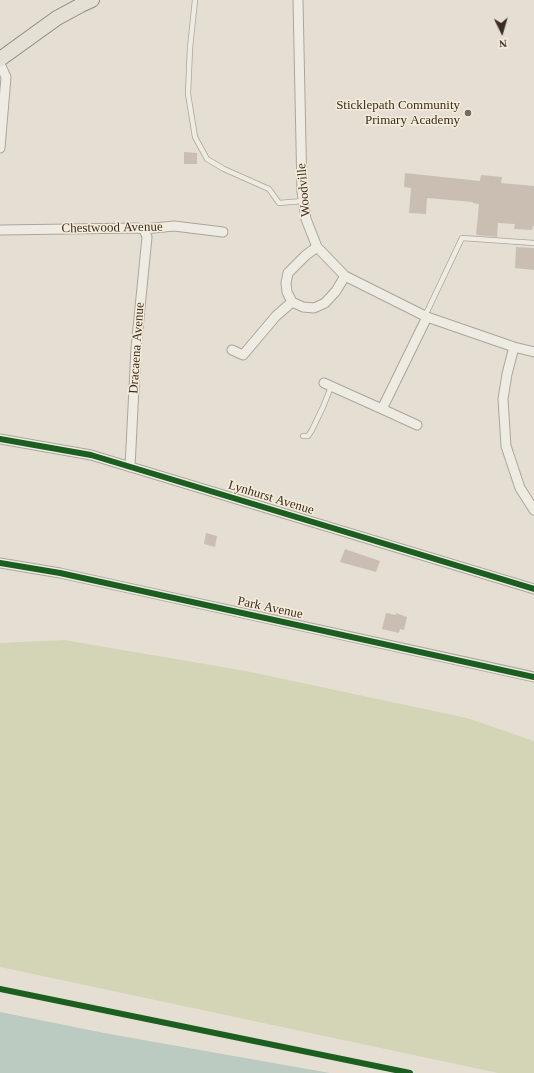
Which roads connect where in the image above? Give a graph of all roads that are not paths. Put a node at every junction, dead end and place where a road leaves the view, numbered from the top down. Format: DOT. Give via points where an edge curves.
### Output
graph roads {
  1 [pos="92,0"];
  2 [pos="195,0"];
  3 [pos="298,0"];
  4 [pos="0,59"];
  5 [pos="0,64"];
  6 [pos="0,148"];
  7 [pos="303,201"];
  8 [pos="144,228"];
  9 [pos="0,231"];
  10 [pos="223,232"];
  11 [pos="534,243"];
  12 [pos="317,247"];
  13 [pos="345,276"];
  14 [pos="292,302"];
  15 [pos="426,317"];
  16 [pos="514,347"];
  17 [pos="232,350"];
  18 [pos="534,352"];
  19 [pos="327,385"];
  20 [pos="382,409"];
  21 [pos="417,425"];
  22 [pos="303,436"];
  23 [pos="0,439"];
  24 [pos="130,467"];
  25 [pos="534,510"];
  26 [pos="0,562"];
  27 [pos="534,589"];
  28 [pos="534,677"];
  1 -- 4 [label="main road" via="57,18"];
  2 -- 7 [label="lane" via="188,94 195,137 207,159 269,189 279,203"];
  3 -- 7 [label="street, Woodville"];
  5 -- 6 [label="street" via="6,78"];
  7 -- 12 [label="street, Woodville" via="306,219"];
  8 -- 9 [label="street, Chestwood Avenue"];
  8 -- 10 [label="street, Chestwood Avenue" via="174,226"];
  8 -- 24 [label="street, Dracaena Avenue" via="147,237 136,348"];
  11 -- 15 [label="lane" via="462,238"];
  12 -- 13 [label="street, Woodville"];
  12 -- 14 [label="street" via="288,273 287,292"];
  13 -- 14 [label="street" via="325,303 314,308"];
  13 -- 15 [label="street, Woodville"];
  14 -- 17 [label="street" via="276,316 244,355"];
  15 -- 16 [label="street, Woodville"];
  15 -- 20 [label="street"];
  16 -- 18 [label="street, Woodville"];
  16 -- 25 [label="street" via="503,399 506,446 520,488"];
  19 -- 20 [label="street"];
  19 -- 22 [label="lane" via="323,407 308,436"];
  20 -- 21 [label="street"];
  23 -- 24 [label="street, Lynhurst Avenue" via="91,456"];
  24 -- 27 [label="street, Lynhurst Avenue"];
  26 -- 28 [label="street, Park Avenue"];
}
